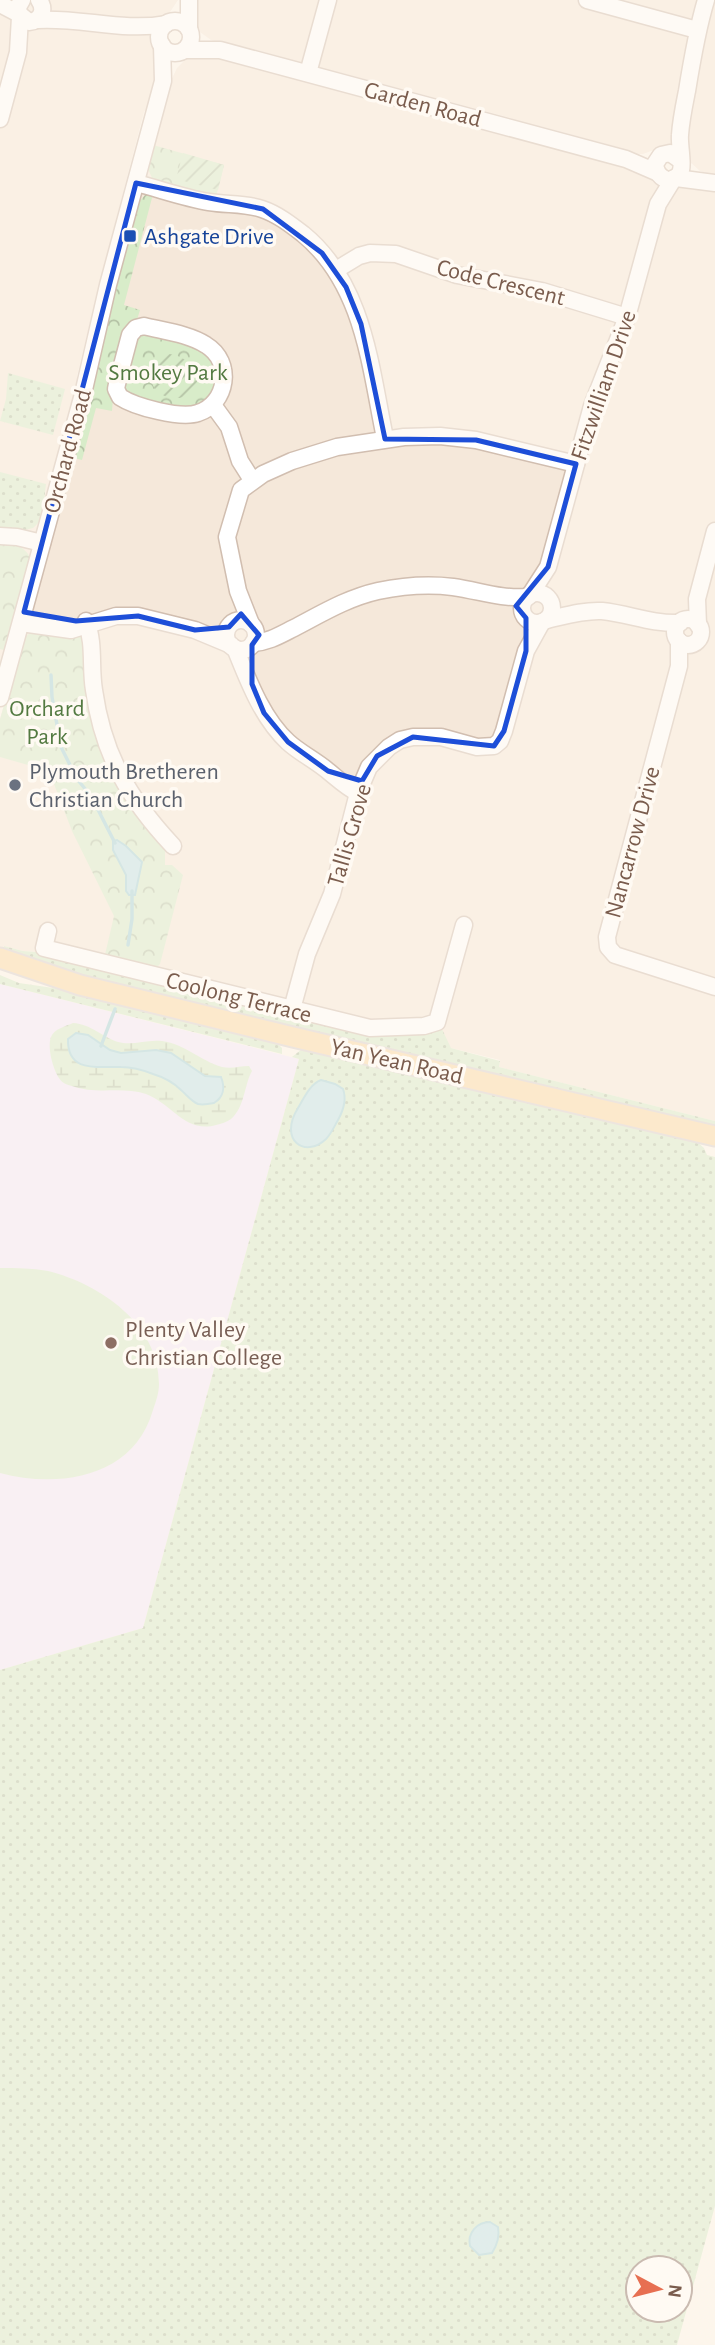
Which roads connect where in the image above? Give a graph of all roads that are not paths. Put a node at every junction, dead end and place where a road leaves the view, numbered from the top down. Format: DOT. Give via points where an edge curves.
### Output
graph roads {
  1 [pos="182,0"];
  2 [pos="189,0"];
  3 [pos="328,0"];
  4 [pos="587,0"];
  5 [pos="706,0"];
  6 [pos="40,1"];
  7 [pos="0,2"];
  8 [pos="24,12"];
  9 [pos="69,19"];
  10 [pos="167,23"];
  11 [pos="137,27"];
  12 [pos="190,30"];
  13 [pos="697,30"];
  14 [pos="161,44"];
  15 [pos="220,50"];
  16 [pos="184,51"];
  17 [pos="308,73"];
  18 [pos="163,81"];
  19 [pos="0,119"];
  20 [pos="681,123"];
  21 [pos="681,160"];
  22 [pos="658,164"];
  23 [pos="675,178"];
  24 [pos="712,182"];
  25 [pos="136,183"];
  26 [pos="658,204"];
  27 [pos="336,270"];
  28 [pos="627,317"];
  29 [pos="213,405"];
  30 [pos="385,439"];
  31 [pos="576,464"];
  32 [pos="252,480"];
  33 [pos="715,531"];
  34 [pos="0,536"];
  35 [pos="42,543"];
  36 [pos="548,567"];
  37 [pos="238,591"];
  38 [pos="529,596"];
  39 [pos="497,597"];
  40 [pos="550,600"];
  41 [pos="579,612"];
  42 [pos="23,618"];
  43 [pos="535,619"];
  44 [pos="90,622"];
  45 [pos="231,625"];
  46 [pos="195,630"];
  47 [pos="688,633"];
  48 [pos="252,635"];
  49 [pos="715,639"];
  50 [pos="233,647"];
  51 [pos="252,684"];
  52 [pos="0,698"];
  53 [pos="360,787"];
  54 [pos="174,850"];
  55 [pos="464,925"];
  56 [pos="48,931"];
  57 [pos="0,958"];
  58 [pos="0,970"];
  59 [pos="80,985"];
  60 [pos="715,986"];
  61 [pos="292,1009"];
  62 [pos="715,1136"];
  1 -- 10 [label="street"];
  2 -- 12 [label="street"];
  3 -- 17 [label="street"];
  4 -- 13 [label="street"];
  5 -- 13 [label="street"];
  6 -- 8 [label="street" via="43,11"];
  6 -- 9 [label="street"];
  7 -- 8 [label="street"];
  8 -- 9 [label="street"];
  8 -- 19 [label="street"];
  9 -- 11 [label="street"];
  10 -- 11 [label="street"];
  10 -- 12 [label="street" via="181,22"];
  10 -- 14 [label="street" via="160,33"];
  11 -- 14 [label="street"];
  12 -- 15 [label="street, Garden Road"];
  12 -- 16 [label="street" via="190,44"];
  13 -- 20 [label="street"];
  14 -- 16 [label="street" via="172,53"];
  14 -- 18 [label="street, Orchard Road"];
  15 -- 16 [label="street, Garden Road"];
  15 -- 17 [label="street, Garden Road"];
  16 -- 18 [label="street, Orchard Road"];
  17 -- 22 [label="street, Garden Road"];
  18 -- 25 [label="street, Orchard Road"];
  20 -- 21 [label="street"];
  20 -- 22 [label="street"];
  21 -- 22 [label="street" via="674,154"];
  21 -- 23 [label="street" via="682,169"];
  21 -- 24 [label="street"];
  22 -- 23 [label="street" via="667,180"];
  22 -- 26 [label="street, Fitzwilliam Drive"];
  23 -- 24 [label="street"];
  23 -- 26 [label="street, Fitzwilliam Drive"];
  25 -- 27 [label="street" via="208,202 264,209 307,238"];
  25 -- 35 [label="street, Orchard Road"];
  26 -- 28 [label="street, Fitzwilliam Drive"];
  27 -- 28 [label="street, Code Crescent" via="370,253 396,254 457,275 542,291"];
  27 -- 30 [label="street" via="361,324"];
  28 -- 31 [label="street, Fitzwilliam Drive" via="599,383"];
  29 -- 29 [label="street" via="224,376 214,350 197,340 144,326 133,331 116,389 120,397 185,416"];
  29 -- 32 [label="street" via="229,427"];
  30 -- 31 [label="street" via="432,436 476,440"];
  30 -- 32 [label="street" via="316,453"];
  31 -- 36 [label="street, Fitzwilliam Drive"];
  32 -- 37 [label="street" via="241,490 227,537"];
  33 -- 47 [label="street, Nancarrow Drive"];
  34 -- 35 [label="street"];
  35 -- 42 [label="street, Orchard Road"];
  36 -- 38 [label="street, Fitzwilliam Drive"];
  36 -- 40 [label="street, Fitzwilliam Drive"];
  37 -- 45 [label="street"];
  37 -- 48 [label="street"];
  38 -- 39 [label="street"];
  38 -- 40 [label="street" via="540,594"];
  38 -- 43 [label="street" via="523,607"];
  39 -- 43 [label="street"];
  39 -- 48 [label="street" via="438,586 389,589 349,600 293,628"];
  40 -- 41 [label="street"];
  40 -- 43 [label="street" via="551,612"];
  41 -- 43 [label="street"];
  41 -- 47 [label="street" via="611,612"];
  42 -- 44 [label="street"];
  42 -- 52 [label="street, Orchard Road"];
  43 -- 53 [label="street, Tallis Grove" via="500,741 477,747 441,737 400,740 377,756"];
  44 -- 46 [label="street" via="127,615"];
  44 -- 54 [label="street" via="95,702 111,755 134,799"];
  45 -- 46 [label="street"];
  45 -- 48 [label="street" via="241,620"];
  45 -- 50 [label="street" via="227,637"];
  46 -- 50 [label="street"];
  47 -- 49 [label="street"];
  47 -- 60 [label="street, Nancarrow Drive" via="607,937 615,955"];
  48 -- 50 [label="street" via="244,649"];
  48 -- 51 [label="street"];
  50 -- 51 [label="street"];
  51 -- 53 [label="street" via="276,729 299,751"];
  53 -- 61 [label="street, Tallis Grove" via="332,894 307,954"];
  55 -- 61 [label="street, Coolong Terrace" via="441,1015 433,1024 370,1028"];
  56 -- 61 [label="street, Coolong Terrace" via="44,948"];
  57 -- 59 [label="main road, Yan Yean Road"];
  58 -- 59 [label="main road, Yan Yean Road" via="26,981"];
  59 -- 62 [label="main road, Yan Yean Road"];
}
